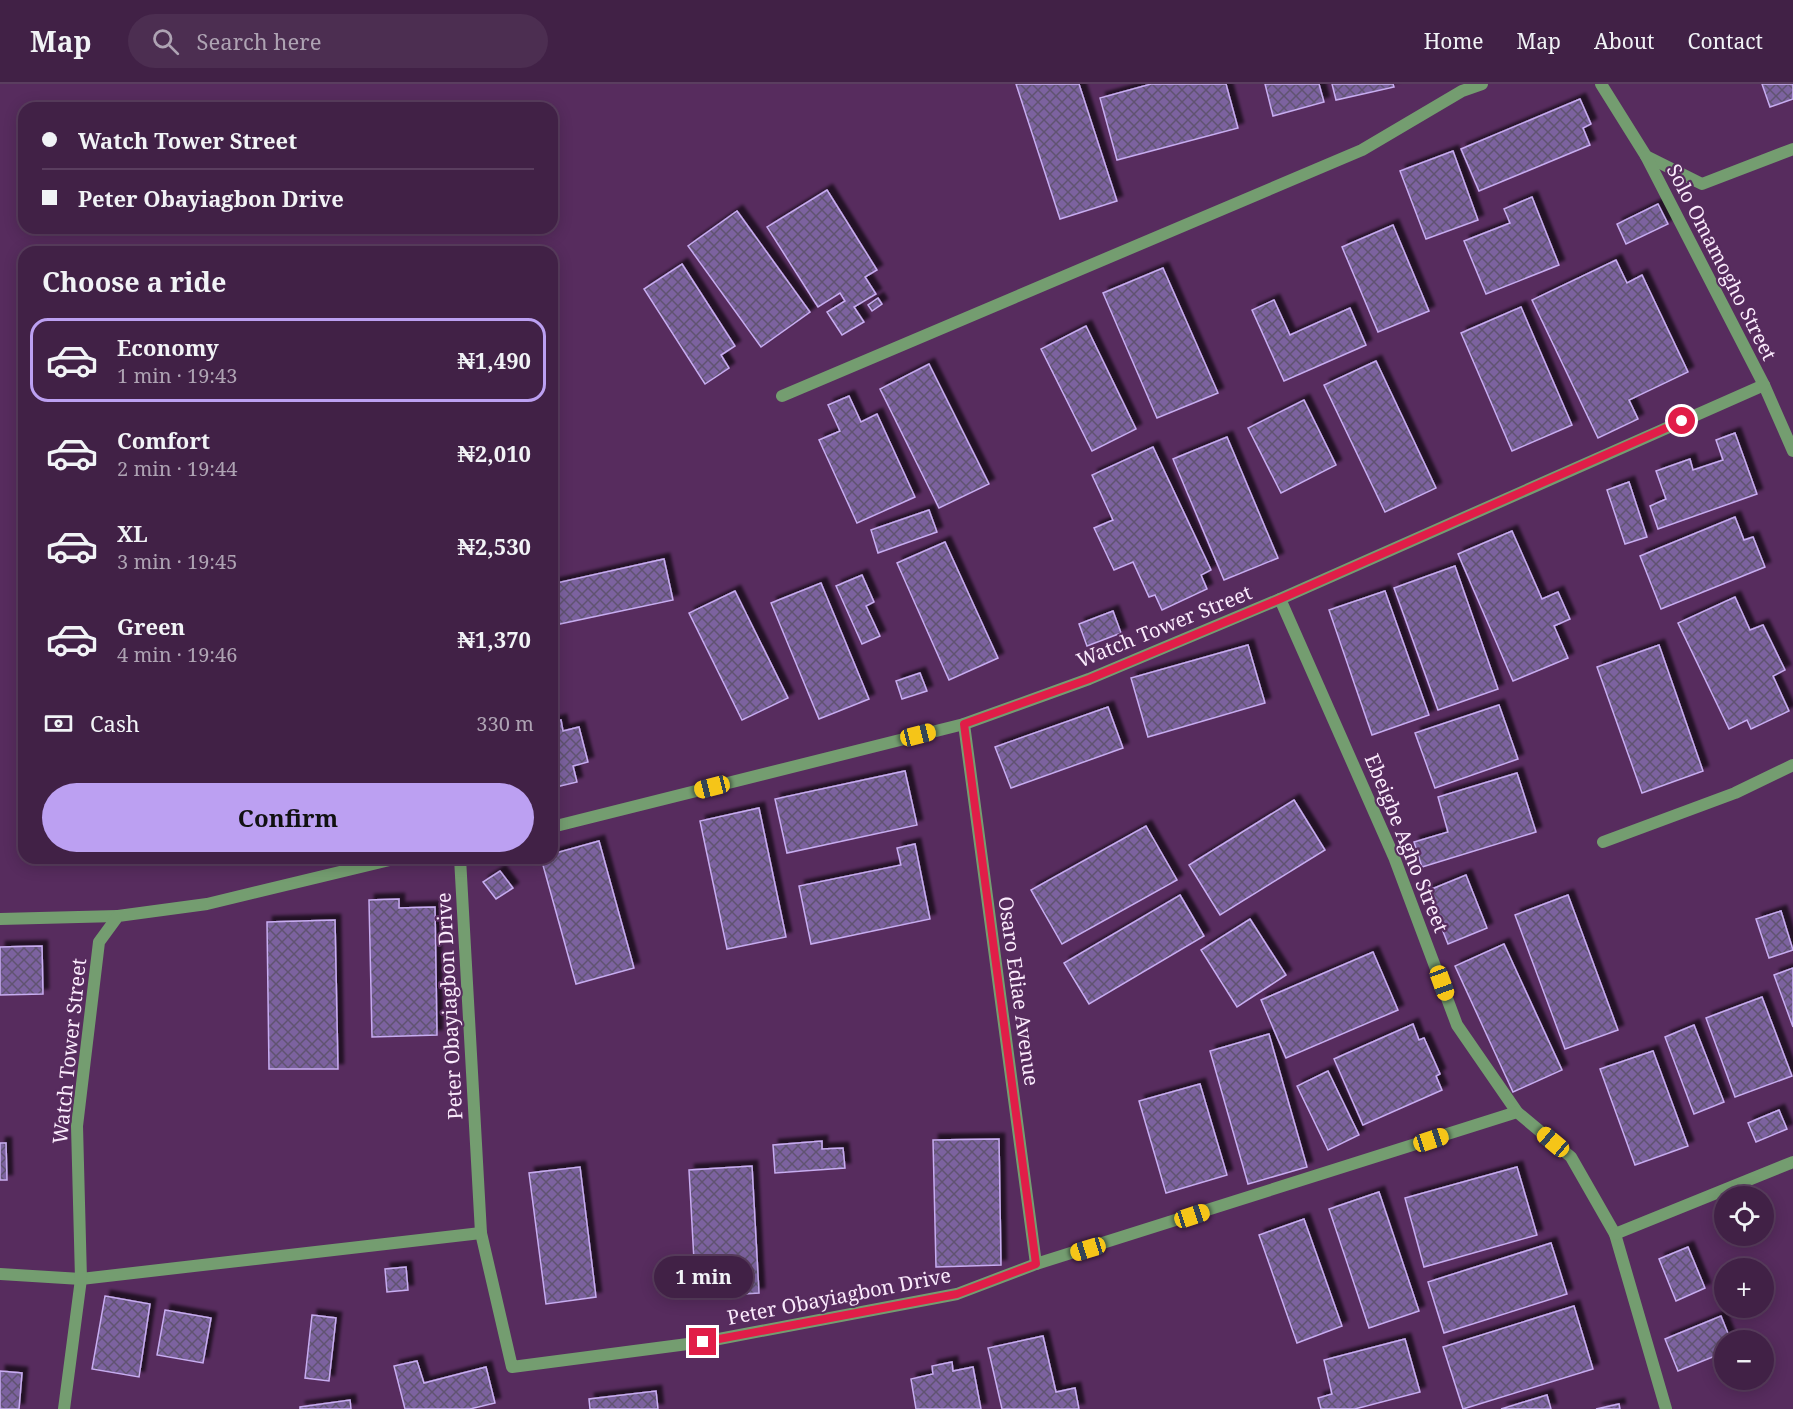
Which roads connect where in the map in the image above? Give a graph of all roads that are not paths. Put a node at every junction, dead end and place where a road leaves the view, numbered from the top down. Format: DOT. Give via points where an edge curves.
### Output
graph roads {
  1 [pos="1482,84"];
  2 [pos="1601,84"];
  3 [pos="1793,149"];
  4 [pos="1646,156"];
  5 [pos="1764,386"];
  6 [pos="782,396"];
  7 [pos="1793,451"];
  8 [pos="1280,599"];
  9 [pos="964,724"];
  10 [pos="1793,765"];
  11 [pos="558,825"];
  12 [pos="1603,842"];
  13 [pos="373,864"];
  14 [pos="460,864"];
  15 [pos="118,916"];
  16 [pos="0,919"];
  17 [pos="1517,1112"];
  18 [pos="1793,1162"];
  19 [pos="481,1233"];
  20 [pos="1615,1234"];
  21 [pos="1036,1264"];
  22 [pos="0,1274"];
  23 [pos="81,1279"];
  24 [pos="64,1409"];
  25 [pos="1666,1409"];
  1 -- 6 [label="street" via="1462,91 1362,150"];
  2 -- 4 [label="street, Solo Omamogho Street"];
  3 -- 4 [label="street" via="1702,184"];
  4 -- 5 [label="street, Solo Omamogho Street"];
  5 -- 7 [label="street, Solo Omamogho Street"];
  5 -- 8 [label="street, Watch Tower Street"];
  8 -- 9 [label="street, Watch Tower Street" via="1089,679"];
  8 -- 17 [label="street, Ebeigbe Agho Street" via="1394,858 1457,1025"];
  9 -- 11 [label="street, Watch Tower Street"];
  9 -- 21 [label="street, Osaro Ediae Avenue"];
  10 -- 12 [label="street" via="1735,794"];
  13 -- 15 [label="street" via="207,904"];
  14 -- 19 [label="street, Peter Obayiagbon Drive"];
  15 -- 16 [label="street"];
  15 -- 23 [label="street, Watch Tower Street" via="99,942 77,1126"];
  17 -- 20 [label="street, Ebeigbe Agho Street" via="1571,1157"];
  17 -- 21 [label="street, Peter Obayiagbon Drive"];
  18 -- 20 [label="street"];
  19 -- 21 [label="street, Peter Obayiagbon Drive" via="512,1368 703,1342 957,1294"];
  19 -- 23 [label="street"];
  20 -- 25 [label="street, Ebeigbe Agho Street"];
  22 -- 23 [label="street"];
  23 -- 24 [label="street, Watch Tower Street"];
}
